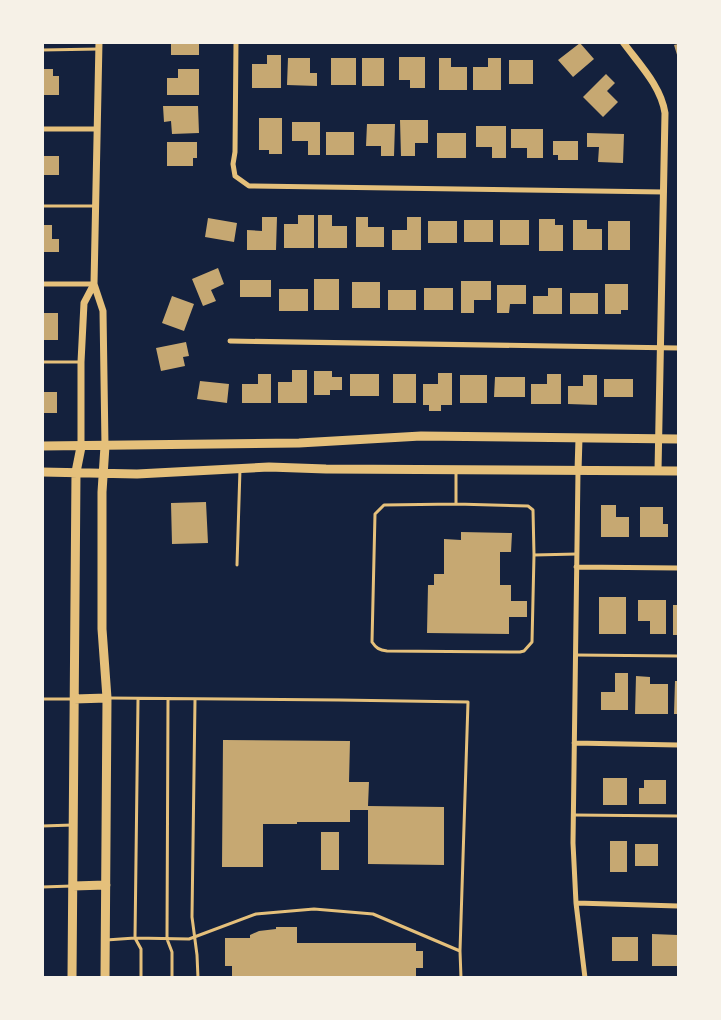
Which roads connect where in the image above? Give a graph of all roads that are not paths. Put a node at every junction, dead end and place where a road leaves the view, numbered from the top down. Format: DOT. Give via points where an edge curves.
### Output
graph roads {
  1 [pos="236,42"];
  2 [pos="623,42"];
  3 [pos="99,46"];
  4 [pos="42,50"];
  5 [pos="42,129"];
  6 [pos="98,130"];
  7 [pos="664,192"];
  8 [pos="42,206"];
  9 [pos="96,206"];
  10 [pos="42,284"];
  11 [pos="94,284"];
  12 [pos="230,341"];
  13 [pos="661,348"];
  14 [pos="678,348"];
  15 [pos="42,362"];
  16 [pos="81,362"];
  17 [pos="578,438"];
  18 [pos="659,440"];
  19 [pos="678,440"];
  20 [pos="42,446"];
  21 [pos="105,446"];
  22 [pos="81,447"];
  23 [pos="240,469"];
  24 [pos="456,469"];
  25 [pos="578,471"];
  26 [pos="658,471"];
  27 [pos="678,471"];
  28 [pos="42,472"];
  29 [pos="76,472"];
  30 [pos="103,472"];
  31 [pos="456,504"];
  32 [pos="577,554"];
  33 [pos="534,555"];
  34 [pos="237,565"];
  35 [pos="576,567"];
  36 [pos="678,568"];
  37 [pos="575,655"];
  38 [pos="678,656"];
  39 [pos="107,698"];
  40 [pos="42,699"];
  41 [pos="74,699"];
  42 [pos="138,700"];
  43 [pos="168,700"];
  44 [pos="195,700"];
  45 [pos="574,744"];
  46 [pos="678,745"];
  47 [pos="573,815"];
  48 [pos="678,816"];
  49 [pos="73,825"];
  50 [pos="42,826"];
  51 [pos="106,885"];
  52 [pos="73,886"];
  53 [pos="42,887"];
  54 [pos="576,903"];
  55 [pos="678,906"];
  56 [pos="195,937"];
  57 [pos="135,938"];
  58 [pos="167,939"];
  59 [pos="106,940"];
  60 [pos="460,951"];
  61 [pos="72,978"];
  62 [pos="106,978"];
  63 [pos="141,978"];
  64 [pos="172,978"];
  65 [pos="198,978"];
  66 [pos="461,978"];
  67 [pos="584,978"];
  1 -- 7 [label="street" via="233,164 235,176 249,186"];
  2 -- 7 [label="street" via="656,87 663,104"];
  3 -- 4 [label="lane"];
  3 -- 6 [label="street"];
  5 -- 6 [label="street"];
  6 -- 9 [label="street"];
  7 -- 13 [label="street"];
  8 -- 9 [label="lane"];
  9 -- 11 [label="street"];
  10 -- 11 [label="street"];
  11 -- 16 [label="street" via="84,303"];
  11 -- 21 [label="street" via="103,311"];
  12 -- 13 [label="street"];
  13 -- 14 [label="street"];
  13 -- 18 [label="street"];
  15 -- 16 [label="lane"];
  16 -- 22 [label="street"];
  17 -- 18 [label="main road"];
  17 -- 21 [label="main road" via="421,436 298,443"];
  17 -- 25 [label="street"];
  18 -- 19 [label="main road"];
  18 -- 26 [label="street"];
  20 -- 22 [label="main road"];
  21 -- 22 [label="main road"];
  21 -- 30 [label="main road"];
  22 -- 29 [label="main road"];
  23 -- 24 [label="main road"];
  23 -- 30 [label="main road" via="137,474"];
  23 -- 34 [label="lane"];
  24 -- 25 [label="main road"];
  24 -- 31 [label="lane"];
  25 -- 26 [label="main road"];
  25 -- 32 [label="street"];
  26 -- 27 [label="main road"];
  28 -- 29 [label="main road"];
  29 -- 30 [label="main road"];
  29 -- 41 [label="main road"];
  30 -- 39 [label="main road" via="102,629"];
  31 -- 33 [label="lane" via="528,506 533,510"];
  31 -- 33 [label="lane" via="384,505 375,514 372,642 375,647 387,651 524,651 532,642"];
  32 -- 33 [label="lane"];
  32 -- 35 [label="street"];
  35 -- 36 [label="street"];
  35 -- 37 [label="street"];
  37 -- 38 [label="lane"];
  37 -- 45 [label="street"];
  39 -- 41 [label="main road"];
  39 -- 42 [label="lane"];
  39 -- 51 [label="main road"];
  40 -- 41 [label="lane"];
  41 -- 49 [label="main road"];
  42 -- 43 [label="lane"];
  42 -- 57 [label="lane"];
  43 -- 44 [label="lane"];
  43 -- 58 [label="lane"];
  44 -- 56 [label="lane" via="192,917"];
  44 -- 60 [label="lane" via="468,702"];
  45 -- 46 [label="street"];
  45 -- 47 [label="street"];
  47 -- 48 [label="lane"];
  47 -- 54 [label="street"];
  49 -- 50 [label="lane"];
  49 -- 52 [label="main road"];
  51 -- 52 [label="main road"];
  51 -- 59 [label="main road"];
  52 -- 53 [label="lane"];
  52 -- 61 [label="main road"];
  54 -- 55 [label="street"];
  54 -- 67 [label="street"];
  56 -- 58 [label="lane"];
  56 -- 60 [label="lane" via="256,914 314,909 373,914"];
  56 -- 65 [label="lane"];
  57 -- 58 [label="lane"];
  57 -- 59 [label="lane"];
  57 -- 63 [label="lane" via="141,949"];
  58 -- 64 [label="lane" via="172,952"];
  59 -- 62 [label="main road"];
  60 -- 66 [label="lane"];
}
